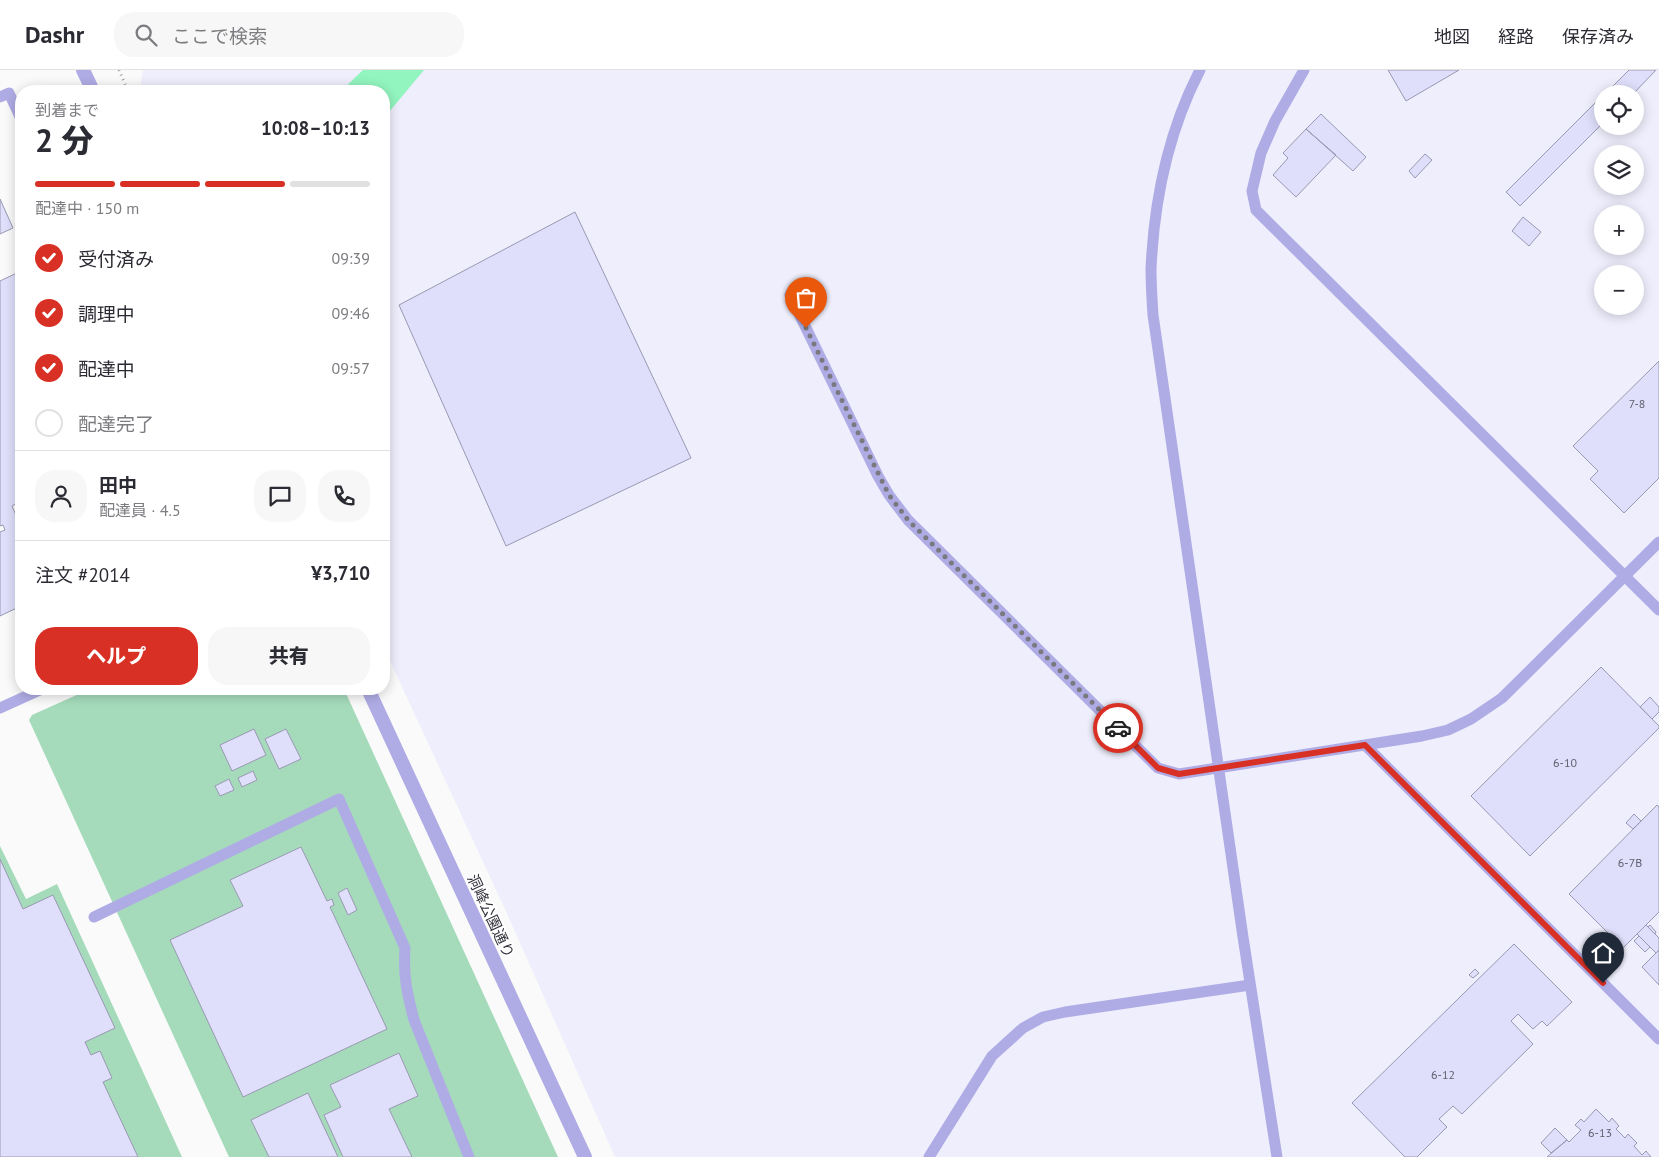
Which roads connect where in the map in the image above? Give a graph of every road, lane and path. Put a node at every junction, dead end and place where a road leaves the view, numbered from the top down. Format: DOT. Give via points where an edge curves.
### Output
graph roads {
  1 [pos="83,70"];
  2 [pos="119,70"];
  3 [pos="1200,70"];
  4 [pos="1304,70"];
  5 [pos="90,85"];
  6 [pos="125,85"];
  7 [pos="0,97"];
  8 [pos="15,107"];
  9 [pos="790,295"];
  10 [pos="1659,542"];
  11 [pos="1626,576"];
  12 [pos="1659,610"];
  13 [pos="29,695"];
  14 [pos="371,695"];
  15 [pos="0,708"];
  16 [pos="1365,745"];
  17 [pos="1218,768"];
  18 [pos="94,917"];
  19 [pos="1250,985"];
  20 [pos="1659,1039"];
  21 [pos="469,1157"];
  22 [pos="585,1157"];
  23 [pos="929,1157"];
  24 [pos="1276,1157"];
  1 -- 5 [label="street"];
  2 -- 6 [label="path"];
  3 -- 17 [label="lane" via="1176,127 1162,175 1154,222 1151,271 1153,315"];
  4 -- 11 [label="lane" via="1261,153 1252,191 1256,210"];
  7 -- 8 [label="lane" via="8,93"];
  9 -- 17 [label="lane" via="878,476 908,520 1158,768 1179,774"];
  10 -- 11 [label="lane"];
  11 -- 12 [label="lane"];
  11 -- 16 [label="lane" via="1502,698 1471,719 1448,730"];
  13 -- 15 [label="lane"];
  14 -- 22 [label="street, 洞峰公園通り"];
  16 -- 17 [label="lane"];
  16 -- 20 [label="lane"];
  17 -- 19 [label="lane"];
  18 -- 21 [label="lane" via="339,799 405,948 404,972 414,1020"];
  19 -- 23 [label="lane" via="1065,1012 1043,1017 1022,1028 992,1056"];
  19 -- 24 [label="lane"];
}
